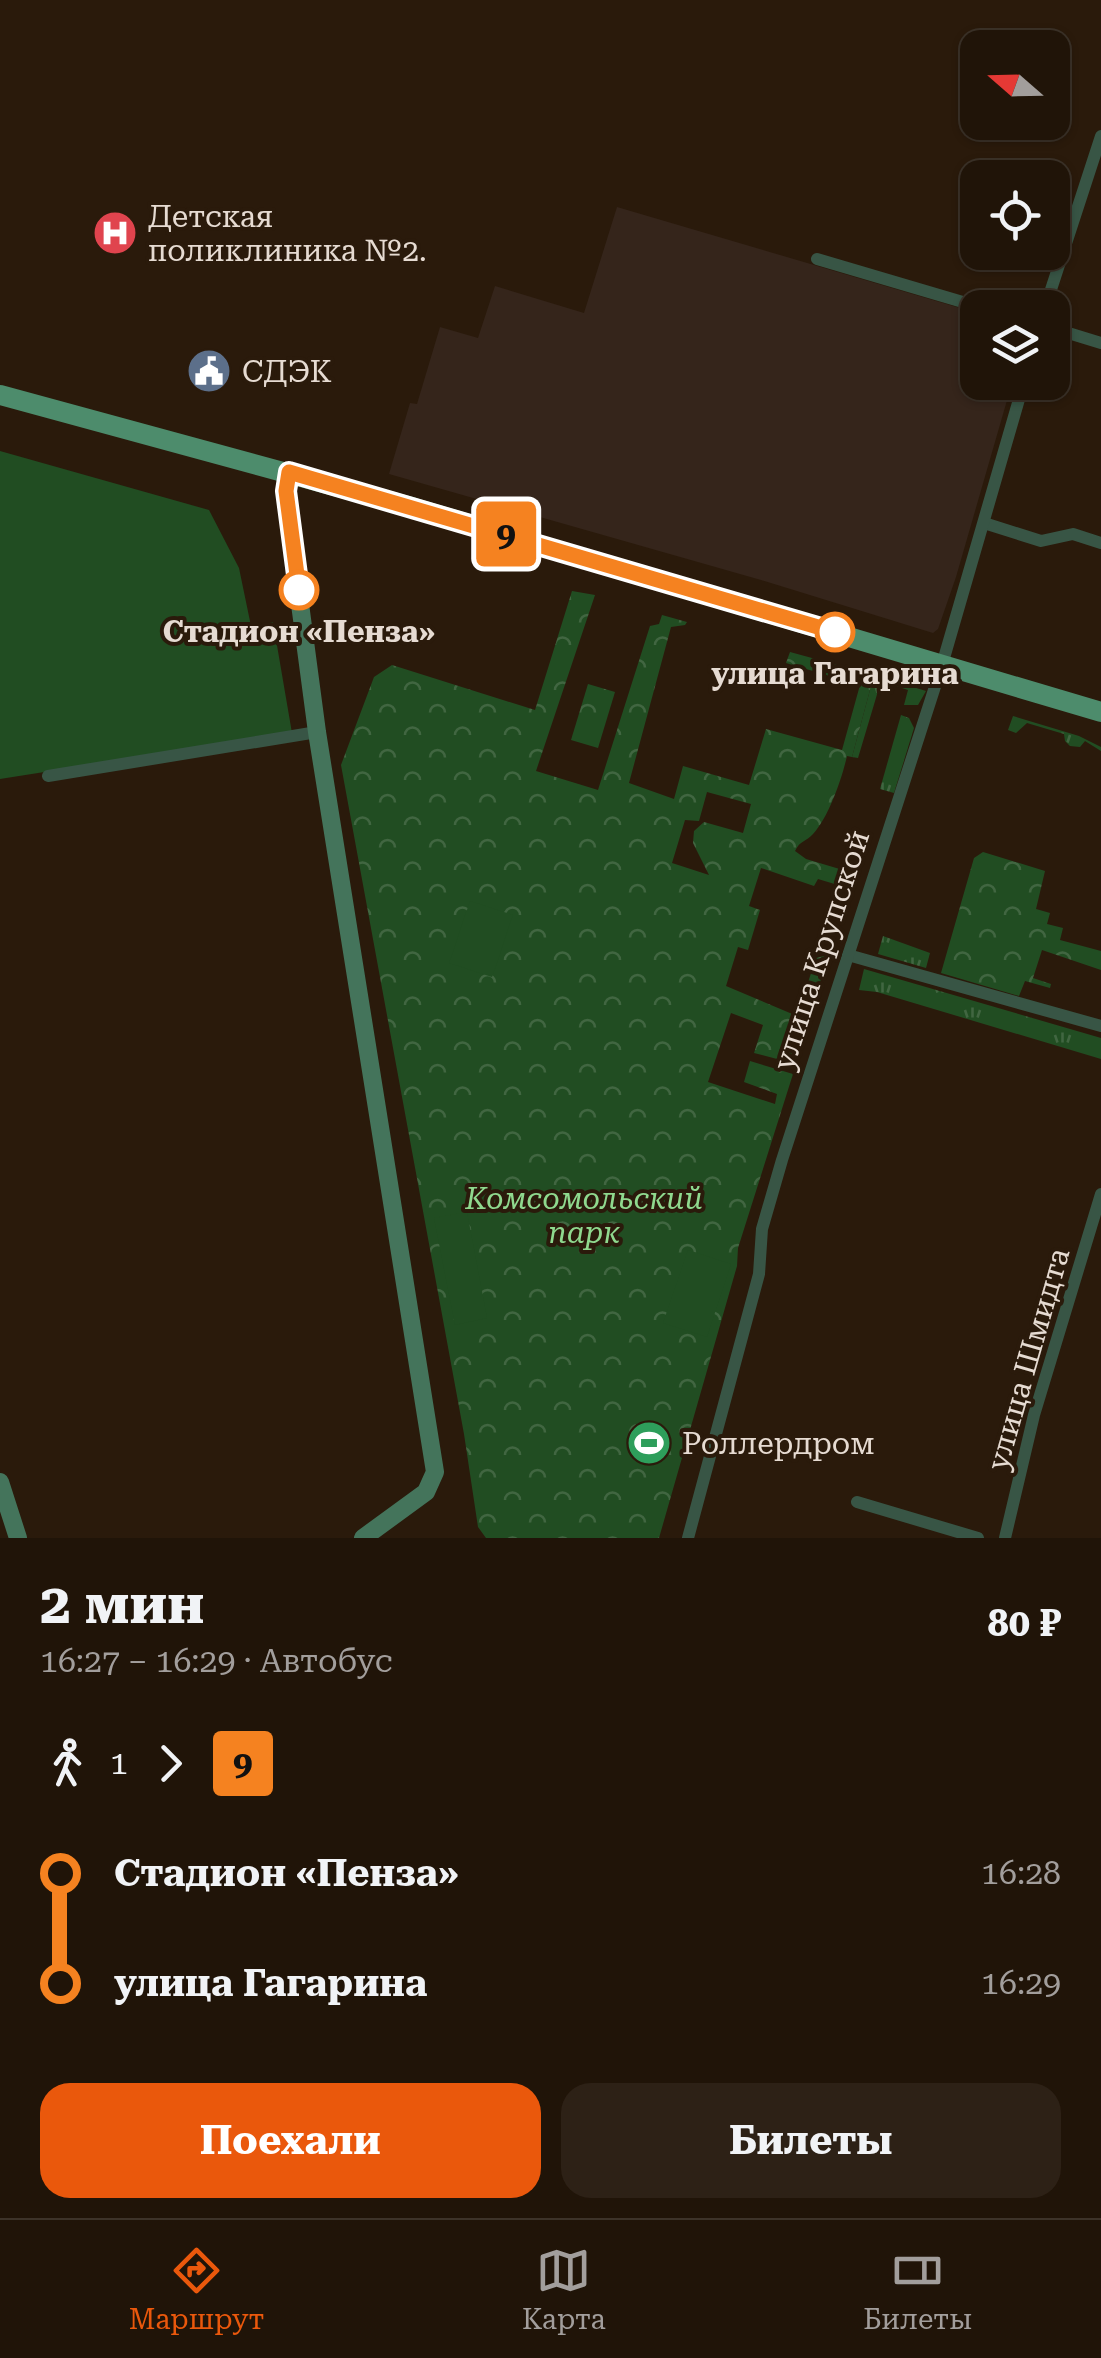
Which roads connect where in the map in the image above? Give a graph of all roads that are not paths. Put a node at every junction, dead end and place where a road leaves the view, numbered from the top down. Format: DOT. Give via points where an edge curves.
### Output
graph roads {
  1 [pos="1101,136"];
  2 [pos="817,258"];
  3 [pos="1051,290"];
  4 [pos="960,301"];
  5 [pos="1070,333"];
  6 [pos="1101,342"];
  7 [pos="0,395"];
  8 [pos="1019,400"];
  9 [pos="289,472"];
  10 [pos="984,523"];
  11 [pos="1101,543"];
  12 [pos="942,665"];
  13 [pos="1097,711"];
  14 [pos="317,732"];
  15 [pos="48,776"];
  16 [pos="848,955"];
  17 [pos="1101,1026"];
  18 [pos="1101,1194"];
  19 [pos="0,1482"];
  20 [pos="857,1502"];
  21 [pos="18,1538"];
  22 [pos="364,1538"];
  23 [pos="688,1538"];
  24 [pos="978,1538"];
  25 [pos="1006,1538"];
  1 -- 3 [label="street"];
  2 -- 4 [label="street"];
  5 -- 6 [label="street"];
  7 -- 9 [label="main road"];
  8 -- 10 [label="street, улица Крупской"];
  9 -- 12 [label="main road"];
  9 -- 14 [label="main road" via="286,491"];
  10 -- 11 [label="street" via="1041,541 1073,534"];
  10 -- 12 [label="street, улица Крупской"];
  12 -- 13 [label="main road"];
  12 -- 16 [label="street, улица Крупской"];
  14 -- 15 [label="street"];
  14 -- 22 [label="main road" via="435,1472 426,1492"];
  16 -- 17 [label="street"];
  16 -- 23 [label="street, улица Крупской" via="762,1229 760,1274"];
  18 -- 25 [label="street, улица Шмидта" via="1034,1414"];
  19 -- 21 [label="main road"];
  20 -- 24 [label="street"];
}
